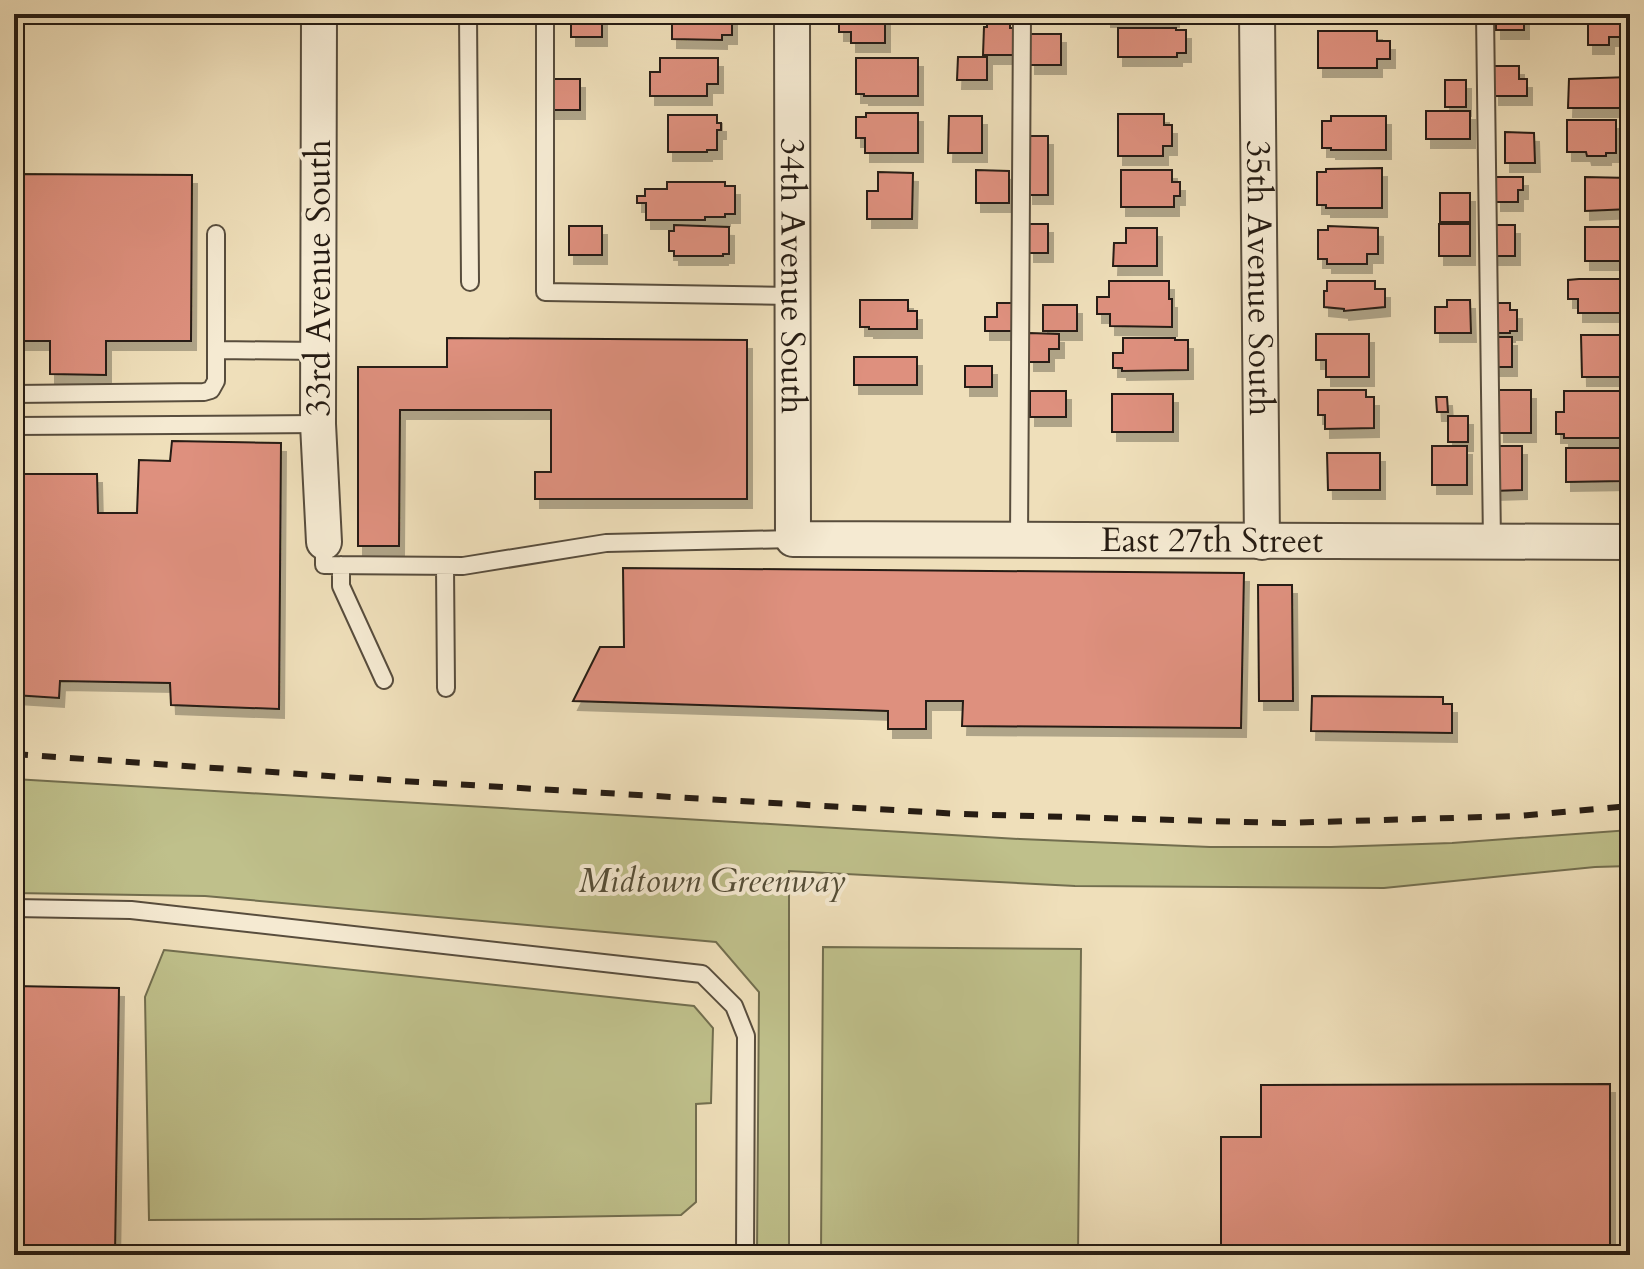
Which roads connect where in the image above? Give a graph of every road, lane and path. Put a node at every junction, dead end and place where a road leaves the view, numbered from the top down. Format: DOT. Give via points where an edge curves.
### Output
graph roads {
  1 [pos="319,14"];
  2 [pos="468,14"];
  3 [pos="545,14"];
  4 [pos="792,14"];
  5 [pos="1022,14"];
  6 [pos="1257,14"];
  7 [pos="1485,14"];
  8 [pos="216,234"];
  9 [pos="470,282"];
  10 [pos="791,296"];
  11 [pos="216,350"];
  12 [pos="319,351"];
  13 [pos="14,394"];
  14 [pos="318,424"];
  15 [pos="14,426"];
  16 [pos="793,539"];
  17 [pos="1019,540"];
  18 [pos="1262,542"];
  19 [pos="1492,542"];
  20 [pos="1630,542"];
  21 [pos="332,554"];
  22 [pos="445,566"];
  23 [pos="384,680"];
  24 [pos="446,688"];
  25 [pos="14,908"];
  26 [pos="745,1255"];
  1 -- 12 [label="street, 33rd Avenue South"];
  2 -- 9 [label="lane"];
  3 -- 10 [label="lane" via="545,292"];
  4 -- 10 [label="street, 34th Avenue South"];
  5 -- 17 [label="lane"];
  6 -- 18 [label="street, 35th Avenue South"];
  7 -- 19 [label="lane"];
  8 -- 11 [label="lane"];
  10 -- 16 [label="street, 34th Avenue South"];
  11 -- 12 [label="lane"];
  11 -- 13 [label="lane" via="216,381 204,392"];
  12 -- 14 [label="street, 33rd Avenue South"];
  14 -- 15 [label="lane"];
  14 -- 21 [label="street, 33rd Avenue South"];
  16 -- 17 [label="street, East 27th Street"];
  16 -- 22 [label="lane" via="606,543"];
  17 -- 18 [label="street, East 27th Street"];
  18 -- 19 [label="street, East 27th Street"];
  19 -- 20 [label="street, East 27th Street"];
  21 -- 22 [label="lane"];
  21 -- 23 [label="lane"];
  22 -- 24 [label="lane"];
  25 -- 26 [label="lane" via="131,910 702,974 734,1006 746,1036"];
}
